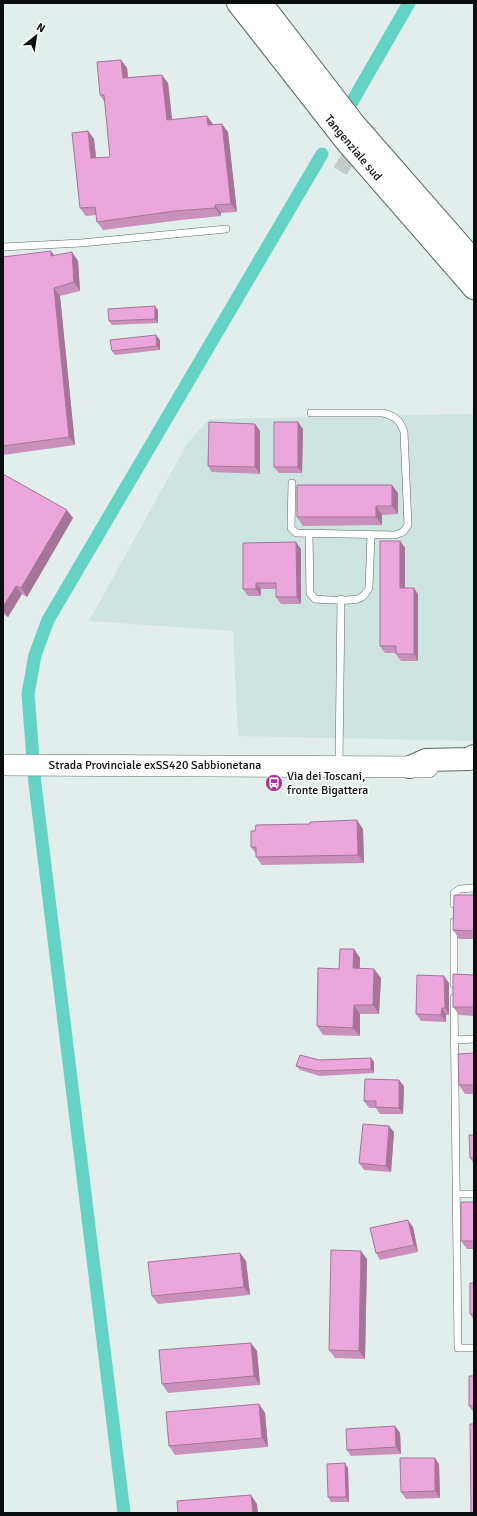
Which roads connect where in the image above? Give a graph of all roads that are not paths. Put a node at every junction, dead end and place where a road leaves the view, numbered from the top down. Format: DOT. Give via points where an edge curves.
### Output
graph roads {
  1 [pos="238,3"];
  2 [pos="261,3"];
  3 [pos="346,141"];
  4 [pos="226,229"];
  5 [pos="3,247"];
  6 [pos="474,261"];
  7 [pos="474,288"];
  8 [pos="474,303"];
  9 [pos="311,413"];
  10 [pos="292,483"];
  11 [pos="309,534"];
  12 [pos="371,534"];
  13 [pos="341,599"];
  14 [pos="474,756"];
  15 [pos="10,764"];
  16 [pos="339,767"];
  17 [pos="410,767"];
  18 [pos="474,768"];
  19 [pos="474,888"];
  20 [pos="454,909"];
  21 [pos="454,917"];
  22 [pos="474,1039"];
  23 [pos="454,1040"];
  24 [pos="456,1194"];
  25 [pos="474,1194"];
  26 [pos="474,1348"];
  1 -- 3 [label="highway, Tangenziale sud"];
  2 -- 6 [label="highway, Tangenziale sud" via="355,125"];
  3 -- 7 [label="highway, Tangenziale sud"];
  3 -- 8 [label="highway"];
  4 -- 5 [label="lane" via="81,243"];
  9 -- 12 [label="lane" via="383,413 398,419 402,425 408,525 403,532 395,535"];
  10 -- 11 [label="lane" via="291,528 296,533"];
  11 -- 12 [label="lane"];
  11 -- 13 [label="lane" via="310,593 315,599"];
  12 -- 13 [label="lane" via="369,588 365,595 358,599"];
  13 -- 16 [label="lane"];
  14 -- 17 [label="highway" via="469,759 426,760"];
  15 -- 16 [label="main road, Strada Provinciale exSS420 Sabbionetana"];
  16 -- 17 [label="main road, Strada Provinciale exSS420 Sabbionetana"];
  17 -- 18 [label="main road, Strada Provinciale exSS420 Sabbionetana"];
  19 -- 20 [label="lane" via="460,889 454,893"];
  21 -- 23 [label="lane"];
  22 -- 23 [label="lane"];
  23 -- 24 [label="lane"];
  24 -- 25 [label="lane"];
  24 -- 26 [label="lane" via="458,1348"];
}
